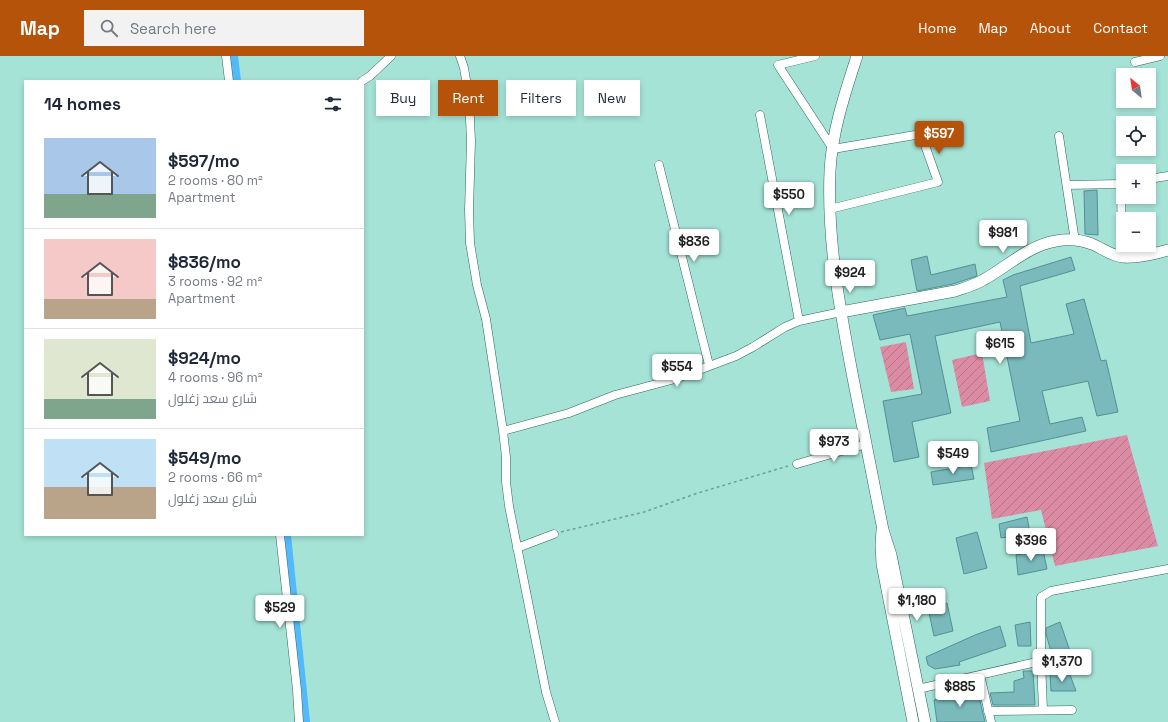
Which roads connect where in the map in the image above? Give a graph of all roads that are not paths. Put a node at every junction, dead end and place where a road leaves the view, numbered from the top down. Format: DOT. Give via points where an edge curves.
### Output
graph roads {
  1 [pos="226,56"];
  2 [pos="391,56"];
  3 [pos="460,56"];
  4 [pos="815,56"];
  5 [pos="857,56"];
  6 [pos="1160,56"];
  7 [pos="1135,62"];
  8 [pos="230,80"];
  9 [pos="364,80"];
  10 [pos="760,115"];
  11 [pos="1059,136"];
  12 [pos="833,149"];
  13 [pos="659,165"];
  14 [pos="1168,176"];
  15 [pos="1156,178"];
  16 [pos="1116,184"];
  17 [pos="1067,185"];
  18 [pos="1122,204"];
  19 [pos="830,209"];
  20 [pos="1075,241"];
  21 [pos="1168,250"];
  22 [pos="1122,257"];
  23 [pos="841,312"];
  24 [pos="799,321"];
  25 [pos="709,365"];
  26 [pos="503,431"];
  27 [pos="866,444"];
  28 [pos="797,464"];
  29 [pos="882,530"];
  30 [pos="554,534"];
  31 [pos="280,536"];
  32 [pos="517,548"];
  33 [pos="1168,569"];
  34 [pos="1041,662"];
  35 [pos="1075,662"];
  36 [pos="980,675"];
  37 [pos="918,689"];
  38 [pos="1043,710"];
  39 [pos="1072,710"];
  40 [pos="988,711"];
  41 [pos="299,722"];
  42 [pos="555,722"];
  43 [pos="912,722"];
  44 [pos="925,722"];
  45 [pos="991,722"];
  1 -- 8 [label="street"];
  2 -- 9 [label="street"];
  3 -- 26 [label="street" via="469,97 470,243 486,319"];
  4 -- 12 [label="street" via="778,65"];
  5 -- 12 [label="main road"];
  6 -- 7 [label="street"];
  10 -- 24 [label="street"];
  11 -- 17 [label="street"];
  12 -- 19 [label="main road"];
  12 -- 19 [label="street" via="921,134 938,182"];
  13 -- 25 [label="street"];
  14 -- 15 [label="street"];
  16 -- 17 [label="street"];
  17 -- 20 [label="street"];
  18 -- 22 [label="street"];
  19 -- 23 [label="main road" via="831,238"];
  20 -- 22 [label="main road" via="1091,244"];
  20 -- 23 [label="main road" via="1043,244 983,281 955,291"];
  21 -- 22 [label="main road"];
  23 -- 24 [label="street"];
  23 -- 27 [label="main road"];
  24 -- 25 [label="street" via="736,356"];
  25 -- 26 [label="street" via="675,379 615,395 569,413"];
  26 -- 32 [label="street" via="506,492"];
  27 -- 28 [label="street"];
  27 -- 29 [label="main road"];
  29 -- 37 [label="main road" via="891,555"];
  29 -- 43 [label="main road" via="882,564"];
  30 -- 32 [label="street"];
  31 -- 41 [label="street"];
  32 -- 42 [label="street" via="546,692"];
  33 -- 34 [label="street" via="1041,597"];
  34 -- 35 [label="street"];
  34 -- 36 [label="street"];
  34 -- 38 [label="street"];
  36 -- 37 [label="street"];
  36 -- 40 [label="street"];
  37 -- 44 [label="main road"];
  38 -- 39 [label="street"];
  38 -- 40 [label="street"];
  40 -- 45 [label="street"];
}
